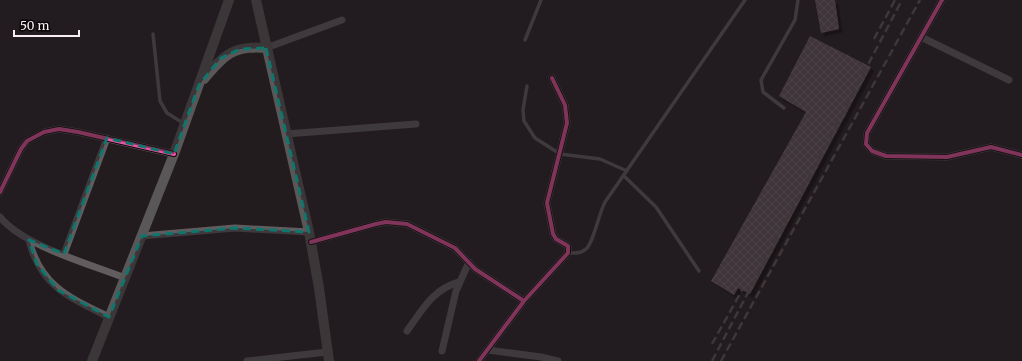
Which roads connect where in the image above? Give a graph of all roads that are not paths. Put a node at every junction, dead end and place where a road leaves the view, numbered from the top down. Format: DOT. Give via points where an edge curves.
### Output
graph roads {
  1 [pos="229,0"];
  2 [pos="256,0"];
  3 [pos="541,0"];
  4 [pos="744,0"];
  5 [pos="798,0"];
  6 [pos="942,0"];
  7 [pos="342,20"];
  8 [pos="153,34"];
  9 [pos="921,37"];
  10 [pos="525,40"];
  11 [pos="266,48"];
  12 [pos="552,78"];
  13 [pos="1010,80"];
  14 [pos="199,85"];
  15 [pos="527,86"];
  16 [pos="784,108"];
  17 [pos="185,124"];
  18 [pos="416,124"];
  19 [pos="286,134"];
  20 [pos="107,138"];
  21 [pos="174,154"];
  22 [pos="560,154"];
  23 [pos="1022,155"];
  24 [pos="627,171"];
  25 [pos="624,176"];
  26 [pos="0,192"];
  27 [pos="0,217"];
  28 [pos="142,236"];
  29 [pos="310,237"];
  30 [pos="29,240"];
  31 [pos="568,253"];
  32 [pos="64,254"];
  33 [pos="469,262"];
  34 [pos="699,271"];
  35 [pos="125,278"];
  36 [pos="459,282"];
  37 [pos="524,301"];
  38 [pos="109,317"];
  39 [pos="407,331"];
  40 [pos="488,350"];
  41 [pos="442,351"];
  42 [pos="328,356"];
  43 [pos="92,361"];
  44 [pos="247,361"];
  45 [pos="479,361"];
  46 [pos="558,361"];
  1 -- 14 [label="main road"];
  2 -- 11 [label="main road"];
  3 -- 10 [label="lane"];
  4 -- 24 [label="lane"];
  5 -- 16 [label="lane" via="794,20 761,80 763,92"];
  6 -- 9 [label="street"];
  7 -- 11 [label="street"];
  8 -- 17 [label="lane" via="160,101 167,113"];
  9 -- 13 [label="street"];
  9 -- 23 [label="street" via="867,134 866,144 869,148 877,153 895,156 947,157 991,147"];
  11 -- 14 [label="main road" via="246,48 221,58"];
  11 -- 19 [label="main road"];
  12 -- 22 [label="street" via="567,114 566,135"];
  14 -- 17 [label="main road"];
  15 -- 22 [label="lane" via="524,121 535,138"];
  17 -- 21 [label="main road"];
  18 -- 19 [label="street"];
  19 -- 29 [label="main road"];
  20 -- 21 [label="street"];
  20 -- 26 [label="street" via="59,129 35,135 21,149"];
  20 -- 32 [label="street"];
  21 -- 28 [label="main road"];
  22 -- 24 [label="lane" via="600,159"];
  22 -- 31 [label="street" via="547,203 553,234 556,239 568,246"];
  24 -- 25 [label="lane"];
  25 -- 31 [label="lane" via="600,212 588,248 581,252"];
  25 -- 34 [label="lane" via="656,207"];
  27 -- 30 [label="street" via="14,232"];
  28 -- 29 [label="street" via="235,228"];
  28 -- 35 [label="main road"];
  29 -- 33 [label="street" via="398,222 414,227 455,248"];
  29 -- 42 [label="main road"];
  30 -- 32 [label="street"];
  30 -- 38 [label="street" via="37,264 58,290"];
  31 -- 37 [label="street"];
  32 -- 35 [label="street"];
  33 -- 36 [label="street"];
  33 -- 37 [label="street" via="475,269"];
  35 -- 38 [label="main road"];
  36 -- 39 [label="street" via="434,295"];
  36 -- 41 [label="street"];
  37 -- 40 [label="street"];
  38 -- 43 [label="main road"];
  40 -- 45 [label="street"];
  40 -- 46 [label="street"];
  42 -- 44 [label="street"];
}
